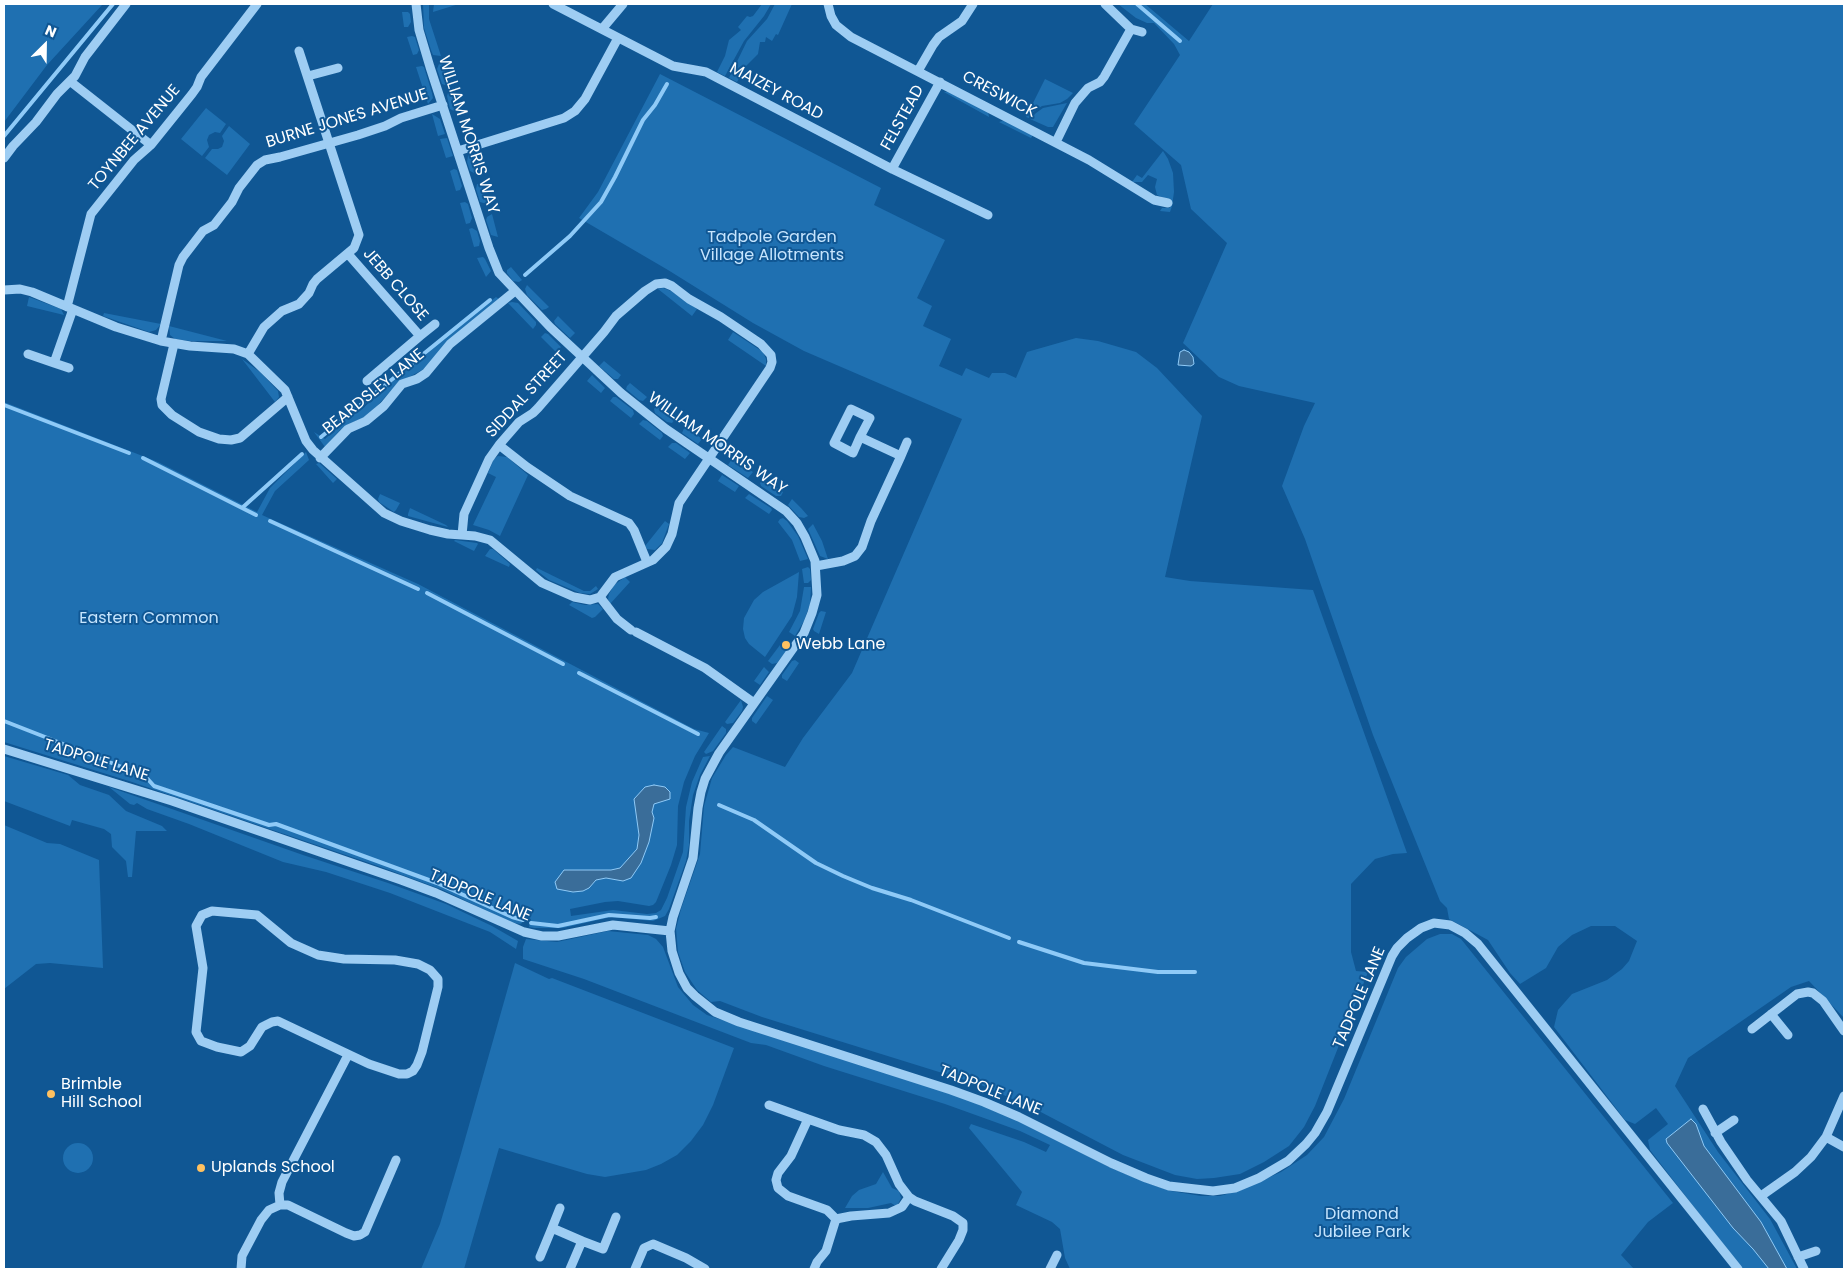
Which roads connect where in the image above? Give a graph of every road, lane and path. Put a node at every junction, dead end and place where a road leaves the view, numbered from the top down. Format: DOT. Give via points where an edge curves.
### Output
graph roads {
  1 [pos="126,4"];
  2 [pos="257,4"];
  3 [pos="416,4"];
  4 [pos="553,4"];
  5 [pos="623,4"];
  6 [pos="828,4"];
  7 [pos="973,4"];
  8 [pos="1105,4"];
  9 [pos="602,29"];
  10 [pos="1131,29"];
  11 [pos="1142,32"];
  12 [pos="618,38"];
  13 [pos="299,51"];
  14 [pos="338,68"];
  15 [pos="918,71"];
  16 [pos="308,76"];
  17 [pos="71,82"];
  18 [pos="940,82"];
  19 [pos="443,105"];
  20 [pos="1056,142"];
  21 [pos="330,143"];
  22 [pos="151,145"];
  23 [pos="458,151"];
  24 [pos="4,158"];
  25 [pos="892,169"];
  26 [pos="1168,203"];
  27 [pos="984,216"];
  28 [pos="348,254"];
  29 [pos="4,290"];
  30 [pos="515,291"];
  31 [pos="70,308"];
  32 [pos="435,324"];
  33 [pos="420,336"];
  34 [pos="162,341"];
  35 [pos="174,344"];
  36 [pos="28,354"];
  37 [pos="248,354"];
  38 [pos="582,358"];
  39 [pos="54,363"];
  40 [pos="68,368"];
  41 [pos="367,381"];
  42 [pos="288,397"];
  43 [pos="860,437"];
  44 [pos="907,442"];
  45 [pos="499,445"];
  46 [pos="901,456"];
  47 [pos="320,458"];
  48 [pos="709,459"];
  49 [pos="462,536"];
  50 [pos="647,562"];
  51 [pos="816,566"];
  52 [pos="600,597"];
  53 [pos="754,703"];
  54 [pos="4,749"];
  55 [pos="670,931"];
  56 [pos="1771,1014"];
  57 [pos="1752,1029"];
  58 [pos="1844,1031"];
  59 [pos="1788,1035"];
  60 [pos="348,1055"];
  61 [pos="1844,1096"];
  62 [pos="769,1105"];
  63 [pos="1702,1109"];
  64 [pos="808,1119"];
  65 [pos="1734,1120"];
  66 [pos="1715,1133"];
  67 [pos="1826,1137"];
  68 [pos="1844,1147"];
  69 [pos="396,1160"];
  70 [pos="1761,1196"];
  71 [pos="909,1197"];
  72 [pos="280,1205"];
  73 [pos="560,1208"];
  74 [pos="616,1217"];
  75 [pos="836,1219"];
  76 [pos="552,1228"];
  77 [pos="582,1241"];
  78 [pos="1816,1251"];
  79 [pos="1057,1255"];
  80 [pos="540,1257"];
  81 [pos="1798,1257"];
  82 [pos="241,1269"];
  83 [pos="570,1269"];
  84 [pos="635,1269"];
  85 [pos="705,1269"];
  86 [pos="814,1269"];
  87 [pos="941,1269"];
  88 [pos="1050,1269"];
  89 [pos="1738,1269"];
  90 [pos="1804,1269"];
  1 -- 17 [label="street"];
  2 -- 22 [label="street, TOYNBEE AVENUE"];
  3 -- 19 [label="street, WILLIAM MORRIS WAY" via="419,30"];
  4 -- 9 [label="street, MAIZEY ROAD"];
  5 -- 9 [label="street"];
  6 -- 15 [label="street, CRESWICK" via="833,20 845,33"];
  7 -- 15 [label="street" via="962,21 939,37"];
  8 -- 10 [label="street"];
  9 -- 12 [label="street, MAIZEY ROAD"];
  10 -- 11 [label="street"];
  10 -- 20 [label="street" via="1104,77 1075,103"];
  12 -- 23 [label="street" via="585,99 575,111 564,118"];
  12 -- 25 [label="street, MAIZEY ROAD" via="673,66 706,72"];
  13 -- 16 [label="street"];
  14 -- 16 [label="street"];
  15 -- 18 [label="street, CRESWICK"];
  16 -- 21 [label="street"];
  17 -- 22 [label="street"];
  17 -- 24 [label="street" via="57,94"];
  18 -- 20 [label="street, CRESWICK"];
  18 -- 25 [label="street, FELSTEAD"];
  19 -- 21 [label="street, BURNE JONES AVENUE"];
  19 -- 23 [label="street, WILLIAM MORRIS WAY"];
  20 -- 26 [label="street, CRESWICK" via="1154,200"];
  21 -- 28 [label="street" via="358,231 356,244"];
  21 -- 34 [label="street, BURNE JONES AVENUE" via="265,160 252,172 214,225 203,231 183,257"];
  22 -- 31 [label="street, TOYNBEE AVENUE" via="134,160 91,214"];
  23 -- 30 [label="street, WILLIAM MORRIS WAY" via="494,263"];
  25 -- 27 [label="street, MAIZEY ROAD"];
  28 -- 33 [label="street, JEBB CLOSE"];
  28 -- 37 [label="street" via="312,284 299,304 282,311 264,327"];
  29 -- 31 [label="street" via="32,292"];
  30 -- 38 [label="street, WILLIAM MORRIS WAY"];
  30 -- 47 [label="street, BEARDSLEY LANE" via="450,344 426,373 402,384 384,406 366,421 348,429"];
  31 -- 34 [label="street"];
  31 -- 39 [label="street, TOYNBEE AVENUE"];
  32 -- 33 [label="street, JEBB CLOSE"];
  33 -- 41 [label="street, JEBB CLOSE"];
  34 -- 35 [label="street"];
  35 -- 37 [label="street" via="229,348"];
  35 -- 42 [label="street" via="162,405 199,432 226,440 240,438"];
  36 -- 39 [label="street"];
  37 -- 42 [label="street" via="281,385"];
  38 -- 45 [label="street, SIDDAL STREET" via="538,408 519,422"];
  38 -- 48 [label="street, WILLIAM MORRIS WAY" via="641,410"];
  38 -- 48 [label="street, SIDDAL STREET" via="616,316 644,291 665,283 761,344 771,355 770,368"];
  39 -- 40 [label="street"];
  42 -- 47 [label="street" via="306,441"];
  43 -- 43 [label="street" via="852,453 834,443 851,409 870,418"];
  43 -- 46 [label="street"];
  44 -- 46 [label="street"];
  45 -- 49 [label="street, SIDDAL STREET" via="489,459 464,514"];
  45 -- 50 [label="street" via="570,496 629,523"];
  46 -- 51 [label="street" via="862,547 855,556 843,561"];
  47 -- 49 [label="street" via="384,513 430,530"];
  48 -- 50 [label="street" via="679,503 666,547"];
  48 -- 51 [label="street, WILLIAM MORRIS WAY" via="786,511 805,537"];
  49 -- 52 [label="street" via="490,540 547,586 580,599"];
  50 -- 52 [label="street" via="615,577"];
  51 -- 53 [label="street, WILLIAM MORRIS WAY" via="817,595 807,628"];
  52 -- 53 [label="street" via="617,620 705,668"];
  53 -- 55 [label="street, WILLIAM MORRIS WAY" via="719,753 706,779 698,808 693,858"];
  54 -- 55 [label="street, TADPOLE LANE" via="172,801 400,880 524,932 558,936 614,925"];
  55 -- 89 [label="street, TADPOLE LANE" via="674,958 682,980 715,1012 984,1102 1146,1178 1169,1186 1213,1191 1235,1188 1259,1178 1306,1144 1327,1112 1397,948 1421,928 1434,923 1450,924 1478,944"];
  56 -- 57 [label="street"];
  56 -- 58 [label="street" via="1797,994 1813,993 1823,1001"];
  56 -- 59 [label="street"];
  60 -- 60 [label="street" via="393,1073 408,1074 413,1070 422,1052 438,990 436,976 424,966 410,962 318,955 291,943 254,914 212,911 200,917 196,932 203,968 196,1032 201,1041 241,1052 250,1046 262,1027 278,1021"];
  60 -- 72 [label="street" via="282,1182"];
  61 -- 67 [label="street"];
  62 -- 64 [label="street"];
  63 -- 66 [label="street"];
  64 -- 71 [label="street" via="864,1135 876,1142"];
  64 -- 75 [label="street" via="791,1156 778,1173 776,1183 788,1196 827,1210"];
  65 -- 66 [label="street"];
  66 -- 70 [label="street"];
  67 -- 68 [label="street"];
  67 -- 70 [label="street" via="1805,1163"];
  69 -- 72 [label="street" via="365,1232 360,1235 346,1233 288,1205"];
  70 -- 81 [label="street" via="1781,1221"];
  71 -- 75 [label="street" via="902,1207 889,1213"];
  71 -- 87 [label="street" via="962,1223 959,1240"];
  72 -- 82 [label="street" via="269,1210 261,1220 242,1256"];
  73 -- 76 [label="street"];
  74 -- 77 [label="street" via="603,1249"];
  75 -- 86 [label="street" via="828,1248"];
  76 -- 77 [label="street"];
  76 -- 80 [label="street"];
  77 -- 83 [label="street"];
  78 -- 81 [label="street"];
  79 -- 88 [label="street"];
  81 -- 90 [label="street"];
  84 -- 85 [label="street" via="644,1248 653,1244"];
}
